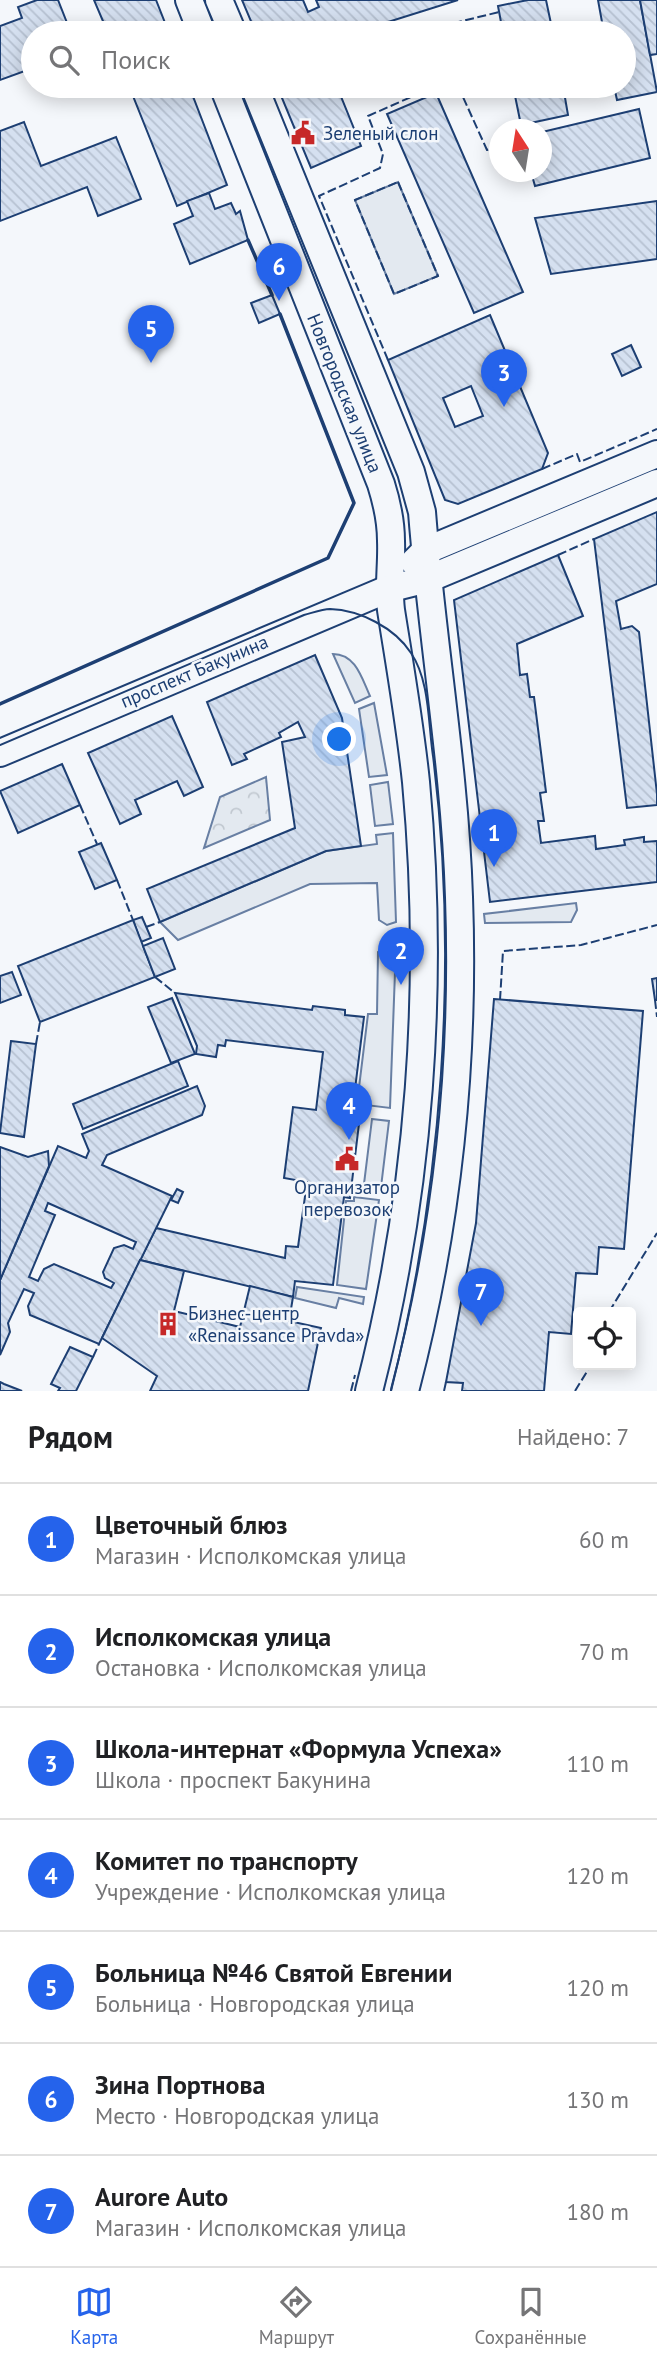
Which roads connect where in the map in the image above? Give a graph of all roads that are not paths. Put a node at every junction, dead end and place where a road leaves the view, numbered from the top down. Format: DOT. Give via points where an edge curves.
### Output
graph roads {
  1 [pos="189,0"];
  2 [pos="219,0"];
  3 [pos="197,21"];
  4 [pos="228,21"];
  5 [pos="228,98"];
  6 [pos="259,98"];
  7 [pos="657,454"];
  8 [pos="657,483"];
  9 [pos="425,551"];
  10 [pos="428,579"];
  11 [pos="388,589"];
  12 [pos="0,753"];
  13 [pos="369,1391"];
  14 [pos="405,1391"];
  1 -- 3 [label="street"];
  2 -- 4 [label="street"];
  5 -- 11 [label="street, Новгородская улица" via="381,484 392,543"];
  6 -- 9 [label="street, Новгородская улица" via="411,472 422,512"];
  7 -- 9 [label="street, проспект Бакунина"];
  8 -- 10 [label="street, проспект Бакунина"];
  9 -- 10 [label="street, Новгородская улица"];
  9 -- 11 [label="street, проспект Бакунина"];
  10 -- 11 [label="street, проспект Бакунина"];
  10 -- 14 [label="street, Новгородская улица" via="459,897 457,1042 449,1160 434,1263"];
  11 -- 12 [label="street, проспект Бакунина"];
  11 -- 13 [label="street, Новгородская улица" via="416,783 424,898 423,1042 414,1155"];
}
